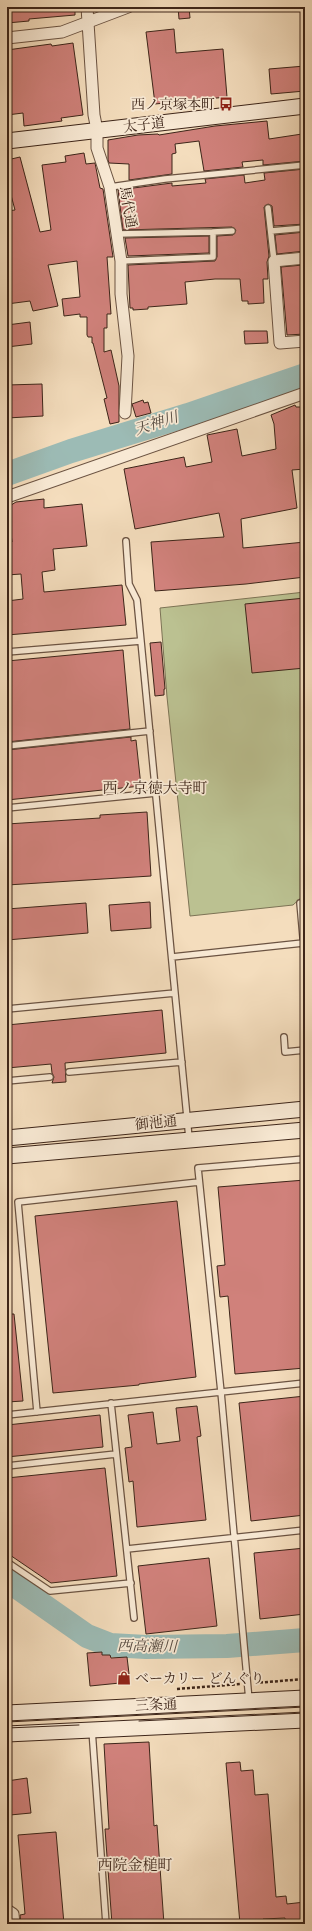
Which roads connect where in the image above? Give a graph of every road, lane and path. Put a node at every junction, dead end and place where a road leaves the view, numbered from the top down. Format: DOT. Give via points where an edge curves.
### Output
graph roads {
  1 [pos="88,7"];
  2 [pos="128,7"];
  3 [pos="89,21"];
  4 [pos="7,38"];
  5 [pos="305,106"];
  6 [pos="97,130"];
  7 [pos="7,141"];
  8 [pos="305,165"];
  9 [pos="110,187"];
  10 [pos="268,208"];
  11 [pos="305,228"];
  12 [pos="232,231"];
  13 [pos="271,231"];
  14 [pos="213,232"];
  15 [pos="117,234"];
  16 [pos="305,258"];
  17 [pos="121,261"];
  18 [pos="274,261"];
  19 [pos="305,341"];
  20 [pos="305,393"];
  21 [pos="125,413"];
  22 [pos="7,497"];
  23 [pos="126,541"];
  24 [pos="141,641"];
  25 [pos="7,652"];
  26 [pos="150,731"];
  27 [pos="7,746"];
  28 [pos="156,793"];
  29 [pos="7,808"];
  30 [pos="300,903"];
  31 [pos="304,943"];
  32 [pos="172,957"];
  33 [pos="305,960"];
  34 [pos="176,993"];
  35 [pos="7,1009"];
  36 [pos="284,1037"];
  37 [pos="305,1050"];
  38 [pos="182,1062"];
  39 [pos="69,1072"];
  40 [pos="50,1077"];
  41 [pos="7,1081"];
  42 [pos="305,1109"];
  43 [pos="188,1120"];
  44 [pos="305,1130"];
  45 [pos="7,1138"];
  46 [pos="189,1140"];
  47 [pos="7,1156"];
  48 [pos="305,1159"];
  49 [pos="199,1182"];
  50 [pos="305,1383"];
  51 [pos="221,1392"];
  52 [pos="111,1403"];
  53 [pos="37,1412"];
  54 [pos="7,1415"];
  55 [pos="116,1454"];
  56 [pos="7,1466"];
  57 [pos="305,1530"];
  58 [pos="234,1538"];
  59 [pos="127,1549"];
  60 [pos="7,1562"];
  61 [pos="131,1583"];
  62 [pos="134,1618"];
  63 [pos="305,1698"];
  64 [pos="249,1700"];
  65 [pos="7,1713"];
  66 [pos="305,1720"];
  67 [pos="92,1730"];
  68 [pos="7,1734"];
  69 [pos="7,1910"];
  70 [pos="14,1924"];
  71 [pos="106,1924"];
  1 -- 3 [label="street, 馬代通"];
  2 -- 3 [label="street"];
  3 -- 4 [label="street" via="62,32"];
  3 -- 6 [label="street, 馬代通"];
  5 -- 6 [label="street, 太子道"];
  6 -- 7 [label="street, 太子道"];
  6 -- 9 [label="street, 馬代通" via="97,148"];
  8 -- 9 [label="lane"];
  9 -- 15 [label="street, 馬代通"];
  10 -- 13 [label="lane"];
  11 -- 13 [label="lane"];
  12 -- 14 [label="lane"];
  13 -- 18 [label="lane"];
  14 -- 15 [label="lane"];
  14 -- 17 [label="lane" via="213,257"];
  15 -- 17 [label="street, 馬代通"];
  16 -- 18 [label="street"];
  17 -- 21 [label="street, 馬代通" via="121,294 128,356"];
  18 -- 19 [label="street" via="280,343"];
  20 -- 22 [label="street"];
  23 -- 24 [label="lane" via="129,584 137,600"];
  24 -- 25 [label="lane"];
  24 -- 26 [label="lane"];
  26 -- 27 [label="lane"];
  26 -- 28 [label="lane"];
  28 -- 29 [label="lane"];
  28 -- 32 [label="lane"];
  30 -- 31 [label="lane"];
  31 -- 32 [label="lane"];
  31 -- 33 [label="lane"];
  32 -- 34 [label="lane"];
  34 -- 35 [label="lane"];
  34 -- 38 [label="lane"];
  36 -- 37 [label="lane" via="285,1052"];
  38 -- 39 [label="lane"];
  38 -- 43 [label="lane"];
  40 -- 41 [label="lane"];
  42 -- 43 [label="street, 御池通"];
  43 -- 45 [label="street, 御池通"];
  43 -- 46 [label="lane"];
  44 -- 46 [label="street, 御池通"];
  46 -- 47 [label="street, 御池通"];
  48 -- 49 [label="lane" via="198,1168"];
  49 -- 51 [label="lane"];
  49 -- 53 [label="lane" via="18,1202"];
  50 -- 51 [label="lane"];
  51 -- 52 [label="lane"];
  51 -- 58 [label="lane"];
  52 -- 53 [label="lane"];
  52 -- 55 [label="lane"];
  53 -- 54 [label="lane"];
  55 -- 56 [label="lane"];
  55 -- 59 [label="lane"];
  57 -- 58 [label="lane"];
  58 -- 59 [label="lane"];
  58 -- 64 [label="lane"];
  59 -- 61 [label="lane"];
  60 -- 61 [label="lane" via="50,1591"];
  61 -- 62 [label="lane"];
  63 -- 64 [label="street, 三条通"];
  64 -- 65 [label="street, 三条通"];
  66 -- 67 [label="street, 三条通"];
  67 -- 68 [label="street, 三条通"];
  67 -- 71 [label="lane"];
  69 -- 70 [label="street" via="13,1914"];
}
